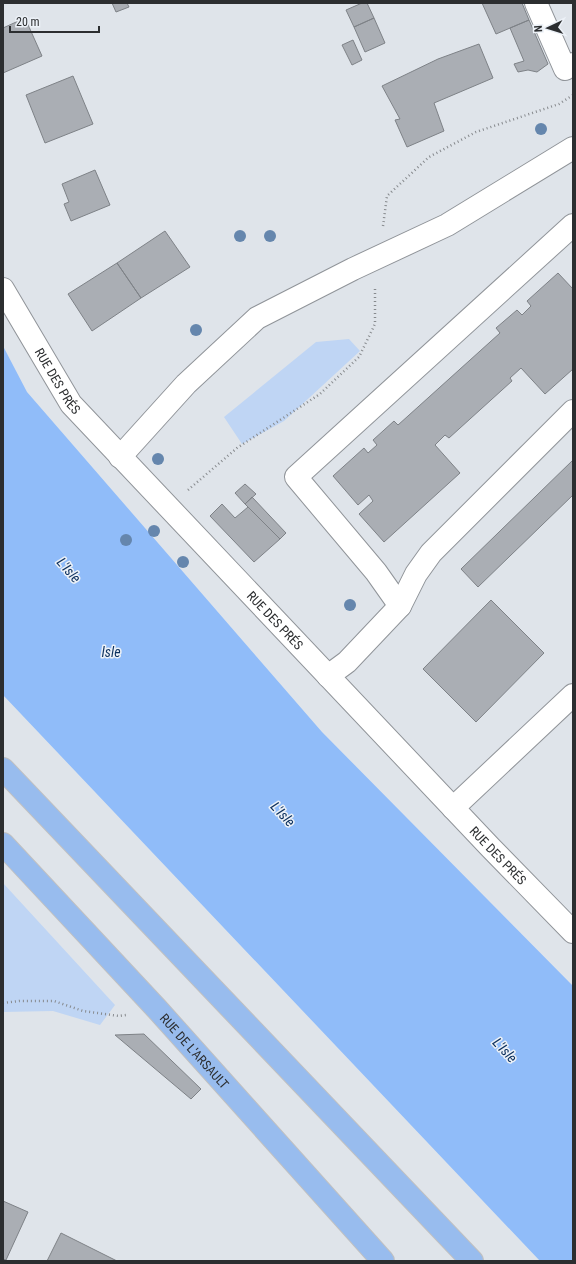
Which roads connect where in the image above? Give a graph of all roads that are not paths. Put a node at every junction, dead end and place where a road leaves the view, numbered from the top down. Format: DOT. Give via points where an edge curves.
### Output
graph roads {
  1 [pos="536,3"];
  2 [pos="573,64"];
  3 [pos="573,148"];
  4 [pos="573,225"];
  5 [pos="3,290"];
  6 [pos="573,411"];
  7 [pos="120,457"];
  8 [pos="400,606"];
  9 [pos="328,676"];
  10 [pos="573,695"];
  11 [pos="3,769"];
  12 [pos="453,808"];
  13 [pos="3,844"];
  14 [pos="573,932"];
  15 [pos="383,1261"];
  16 [pos="472,1261"];
  1 -- 2 [label="street" via="565,69"];
  3 -- 7 [label="street" via="447,225 257,318 186,384"];
  4 -- 8 [label="street" via="296,477 376,572"];
  5 -- 7 [label="street, RUE DES PRÉS" via="70,404"];
  6 -- 8 [label="street" via="431,553 416,574"];
  7 -- 9 [label="street, RUE DES PRÉS"];
  8 -- 9 [label="street" via="347,662"];
  9 -- 12 [label="street, RUE DES PRÉS"];
  10 -- 12 [label="street"];
  11 -- 16 [label="main road"];
  12 -- 14 [label="street, RUE DES PRÉS"];
  13 -- 15 [label="main road, RUE DE L'ARSAULT" via="157,1009"];
}
